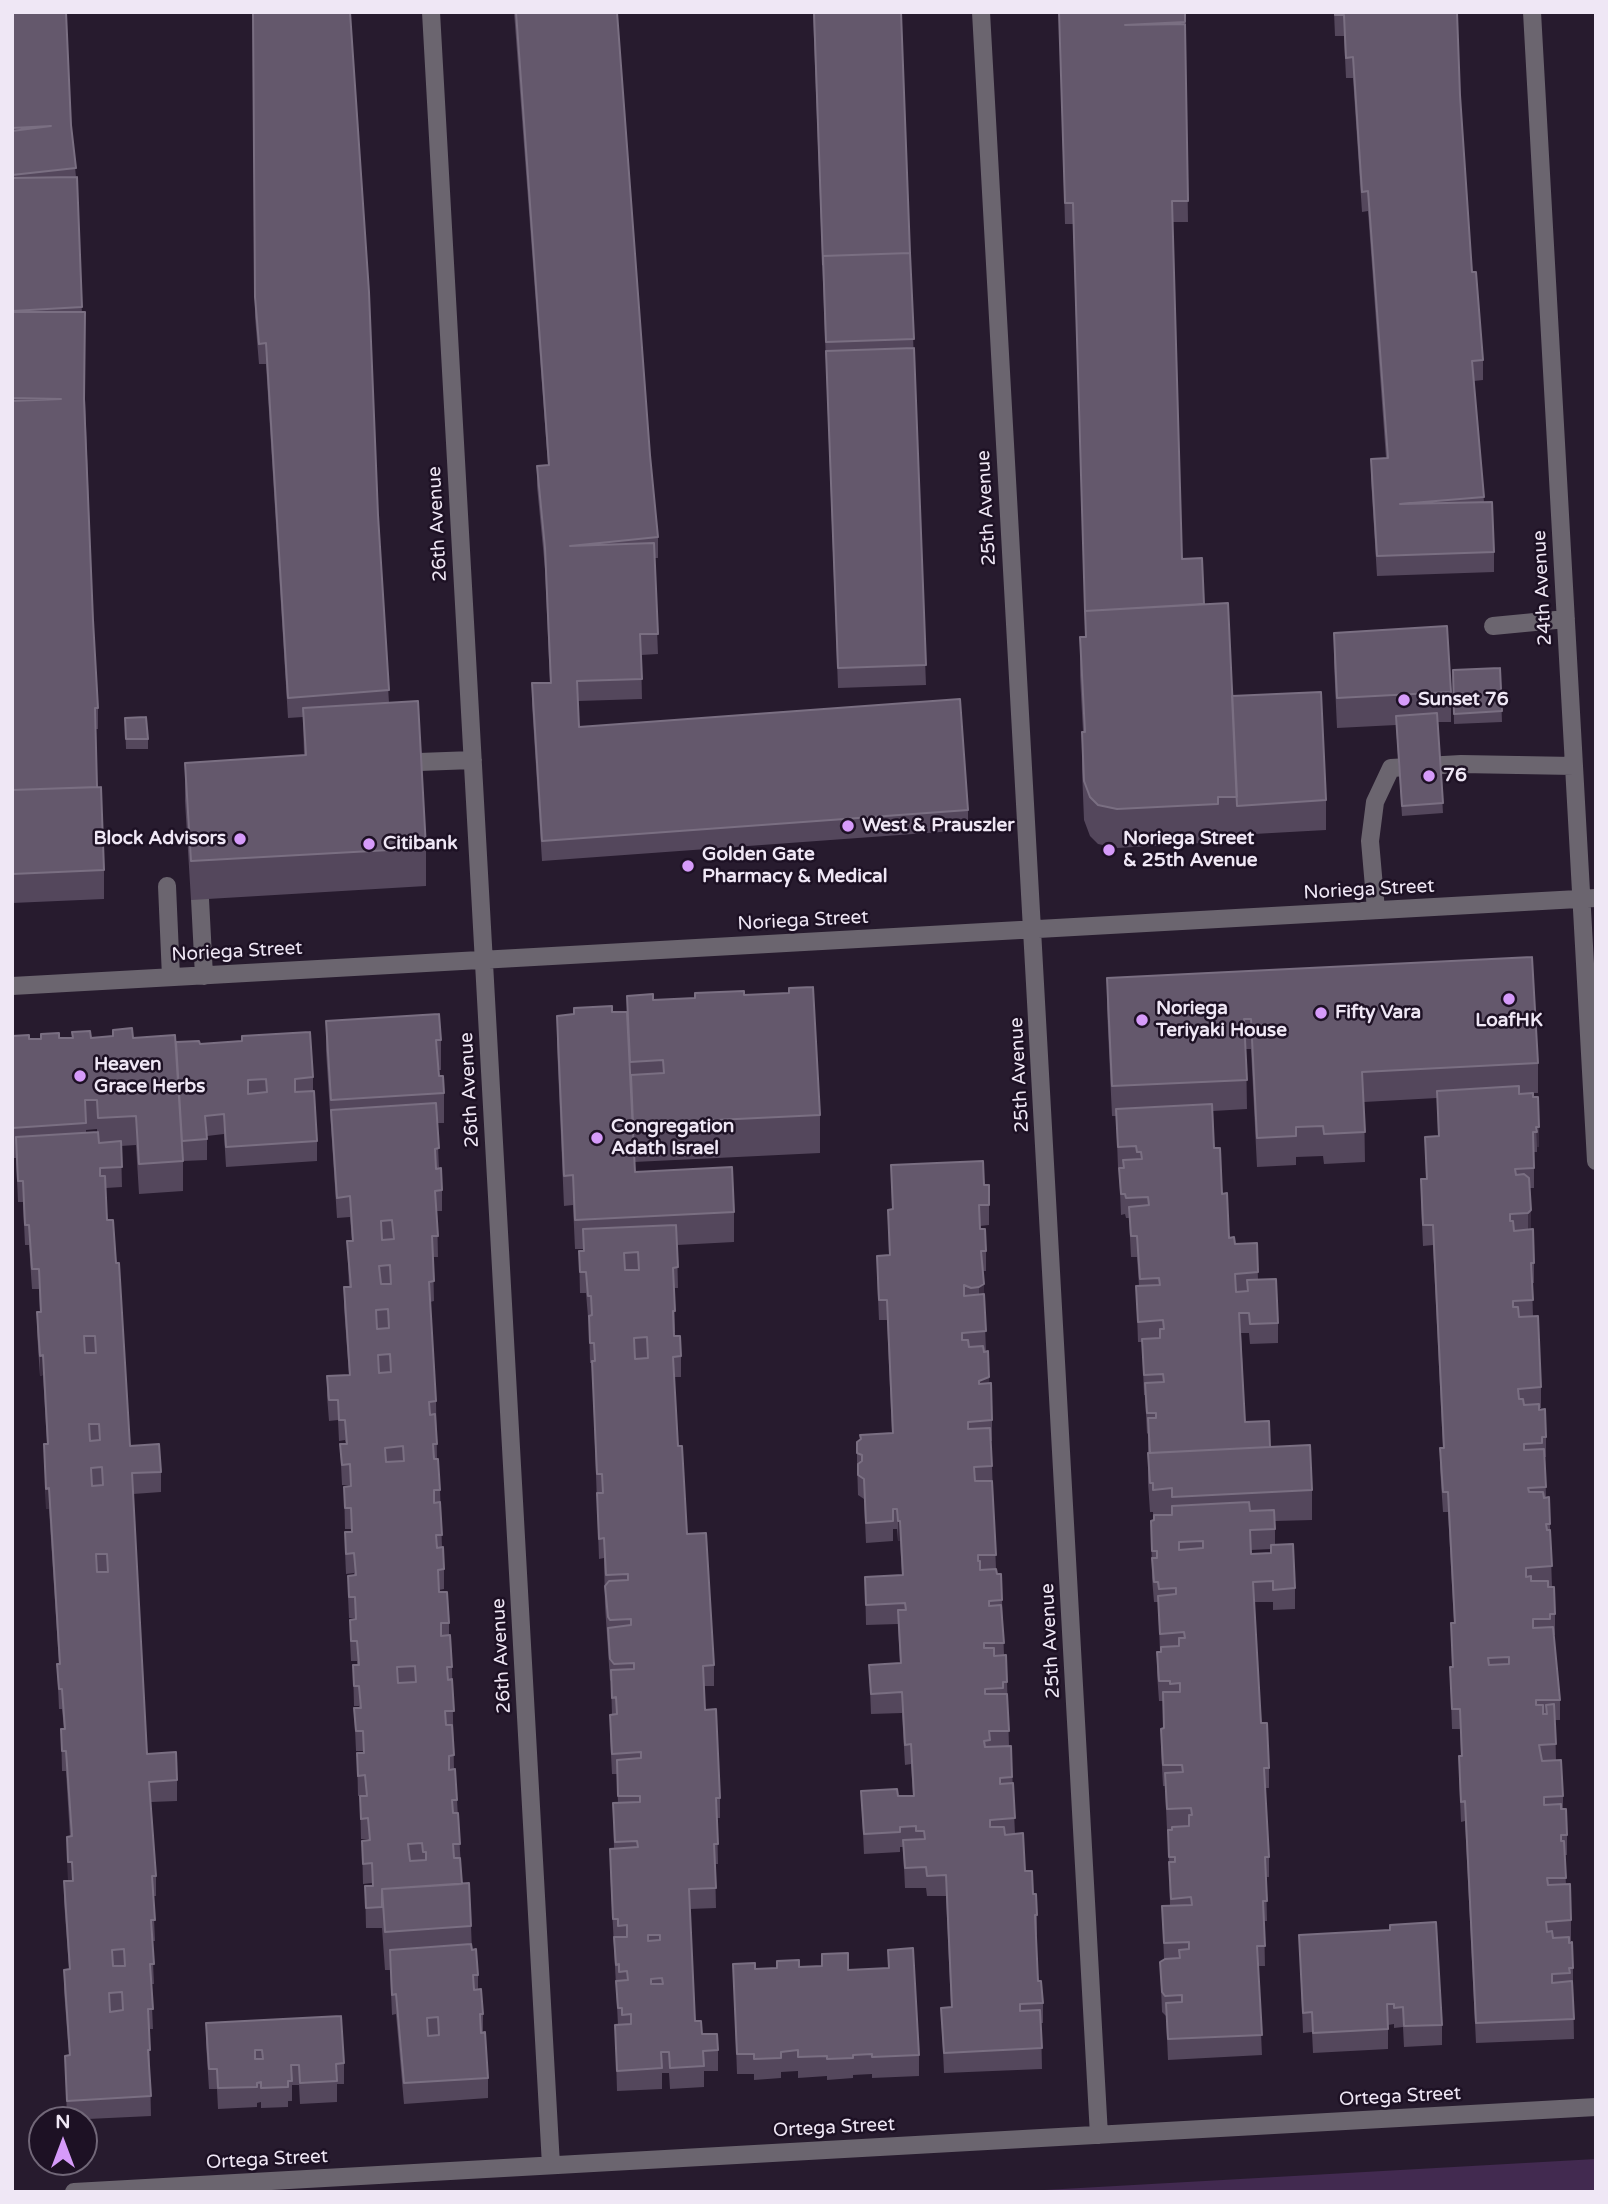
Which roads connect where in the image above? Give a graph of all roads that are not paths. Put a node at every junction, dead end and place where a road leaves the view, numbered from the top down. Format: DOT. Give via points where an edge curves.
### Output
graph roads {
  1 [pos="431,12"];
  2 [pos="981,12"];
  3 [pos="1532,12"];
  4 [pos="1566,619"];
  5 [pos="1493,626"];
  6 [pos="473,760"];
  7 [pos="419,762"];
  8 [pos="1574,766"];
  9 [pos="167,886"];
  10 [pos="1588,898"];
  11 [pos="200,899"];
  12 [pos="1376,910"];
  13 [pos="1033,929"];
  14 [pos="483,959"];
  15 [pos="204,976"];
  16 [pos="170,977"];
  17 [pos="12,986"];
  18 [pos="1596,1161"];
  19 [pos="1596,2107"];
  20 [pos="1100,2134"];
  21 [pos="551,2165"];
  22 [pos="74,2192"];
  1 -- 6 [label="street, 26th Avenue"];
  2 -- 13 [label="street, 25th Avenue"];
  3 -- 4 [label="street, 24th Avenue"];
  4 -- 5 [label="street"];
  4 -- 8 [label="street, 24th Avenue"];
  6 -- 7 [label="street"];
  6 -- 14 [label="street, 26th Avenue"];
  8 -- 10 [label="street, 24th Avenue"];
  8 -- 12 [label="street" via="1391,768 1375,802 1370,841"];
  9 -- 16 [label="street"];
  10 -- 12 [label="street, Noriega Street"];
  10 -- 18 [label="street, 24th Avenue"];
  11 -- 15 [label="street"];
  12 -- 13 [label="street, Noriega Street"];
  13 -- 14 [label="street, Noriega Street"];
  13 -- 20 [label="street, 25th Avenue"];
  14 -- 15 [label="street, Noriega Street"];
  14 -- 21 [label="street, 26th Avenue"];
  15 -- 16 [label="street, Noriega Street"];
  16 -- 17 [label="street, Noriega Street"];
  19 -- 20 [label="street, Ortega Street"];
  20 -- 21 [label="street, Ortega Street"];
  21 -- 22 [label="street, Ortega Street"];
}
